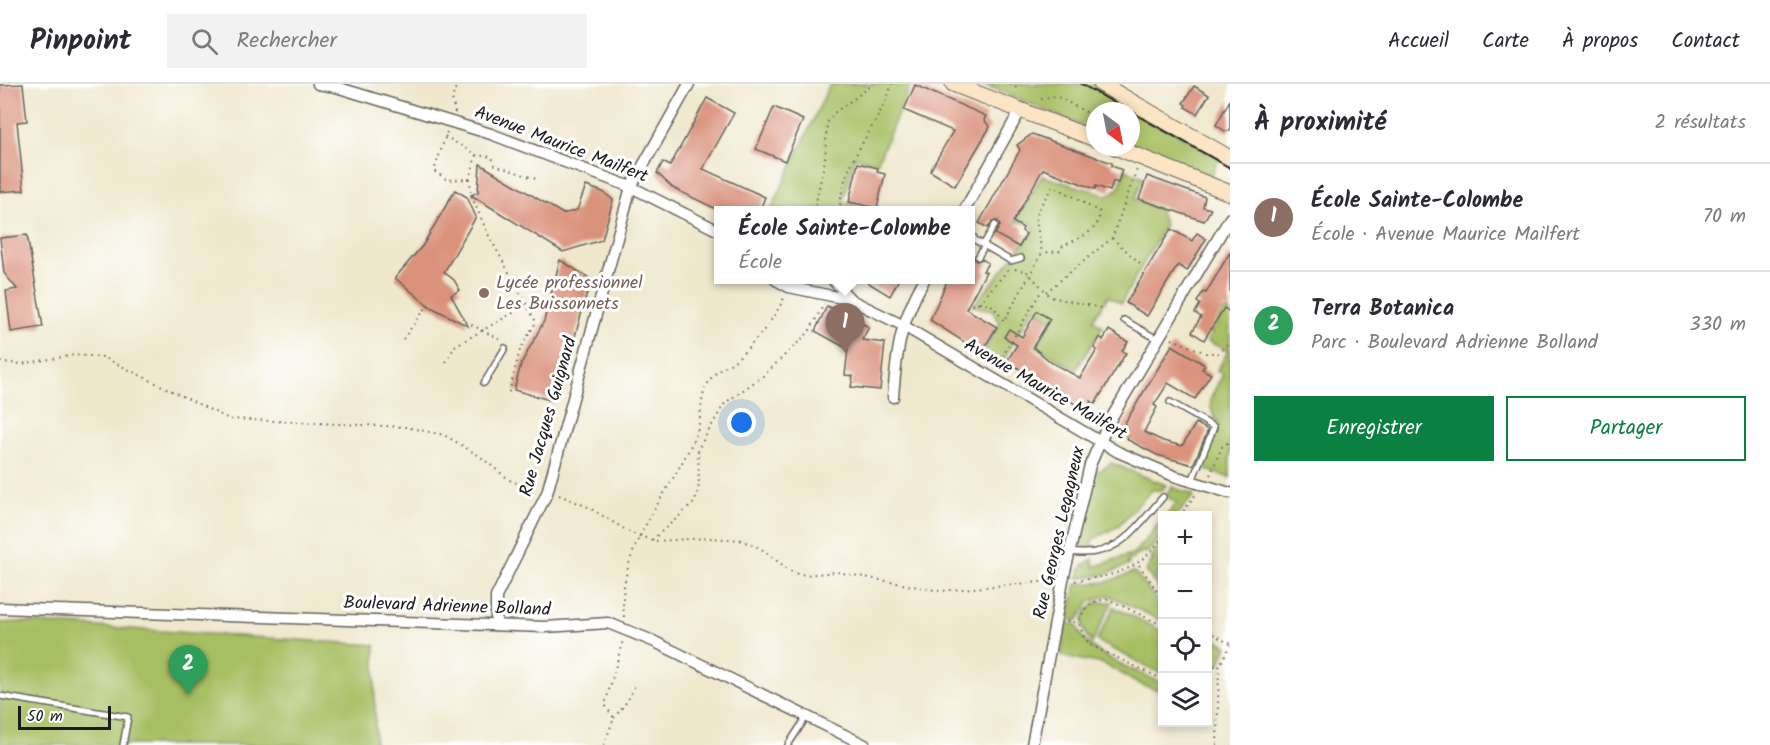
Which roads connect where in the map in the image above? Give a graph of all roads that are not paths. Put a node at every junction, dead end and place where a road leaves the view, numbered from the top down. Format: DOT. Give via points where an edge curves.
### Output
graph roads {
  1 [pos="318,84"];
  2 [pos="689,84"];
  3 [pos="953,84"];
  4 [pos="1101,84"];
  5 [pos="1021,107"];
  6 [pos="1086,135"];
  7 [pos="1139,156"];
  8 [pos="1230,158"];
  9 [pos="1230,177"];
  10 [pos="631,187"];
  11 [pos="1230,191"];
  12 [pos="966,206"];
  13 [pos="1230,218"];
  14 [pos="995,225"];
  15 [pos="714,228"];
  16 [pos="975,237"];
  17 [pos="984,245"];
  18 [pos="978,257"];
  19 [pos="1021,258"];
  20 [pos="784,284"];
  21 [pos="837,284"];
  22 [pos="921,284"];
  23 [pos="851,300"];
  24 [pos="1124,320"];
  25 [pos="902,326"];
  26 [pos="1157,339"];
  27 [pos="506,346"];
  28 [pos="484,383"];
  29 [pos="893,397"];
  30 [pos="1170,402"];
  31 [pos="1099,442"];
  32 [pos="1192,481"];
  33 [pos="1230,493"];
  34 [pos="1163,497"];
  35 [pos="1070,552"];
  36 [pos="0,608"];
  37 [pos="496,625"];
  38 [pos="0,696"];
  39 [pos="807,716"];
  40 [pos="123,745"];
  41 [pos="788,745"];
  42 [pos="865,745"];
  43 [pos="1032,745"];
  1 -- 10 [label="street, Avenue Maurice Mailfert" via="452,121"];
  2 -- 10 [label="street, Rue Jacques Guignard"];
  3 -- 5 [label="main road"];
  4 -- 8 [label="main road"];
  5 -- 6 [label="main road"];
  5 -- 12 [label="street"];
  7 -- 11 [label="main road"];
  9 -- 11 [label="main road"];
  10 -- 15 [label="street, Avenue Maurice Mailfert"];
  10 -- 37 [label="street, Rue Jacques Guignard" via="547,493 496,597"];
  13 -- 26 [label="street, Rue Georges Legagneux"];
  14 -- 17 [label="lane"];
  16 -- 17 [label="lane"];
  17 -- 18 [label="lane"];
  17 -- 19 [label="lane" via="1011,261"];
  20 -- 23 [label="street, Avenue Maurice Mailfert"];
  21 -- 23 [label="street, Avenue Maurice Mailfert"];
  22 -- 25 [label="street"];
  23 -- 25 [label="street, Avenue Maurice Mailfert"];
  24 -- 26 [label="lane"];
  25 -- 29 [label="street"];
  25 -- 31 [label="street, Avenue Maurice Mailfert"];
  26 -- 31 [label="street, Rue Georges Legagneux"];
  27 -- 28 [label="lane"];
  30 -- 32 [label="lane" via="1214,427"];
  31 -- 32 [label="street, Avenue Maurice Mailfert"];
  31 -- 35 [label="street, Rue Georges Legagneux"];
  32 -- 33 [label="street, Avenue Maurice Mailfert"];
  34 -- 35 [label="lane" via="1126,541 1089,555"];
  35 -- 43 [label="street, Rue Georges Legagneux"];
  36 -- 37 [label="street, Boulevard Adrienne Bolland"];
  37 -- 39 [label="street, Boulevard Adrienne Bolland" via="568,627 608,623"];
  38 -- 40 [label="lane" via="128,717"];
  39 -- 41 [label="lane"];
  39 -- 42 [label="street, Boulevard Adrienne Bolland"];
}
